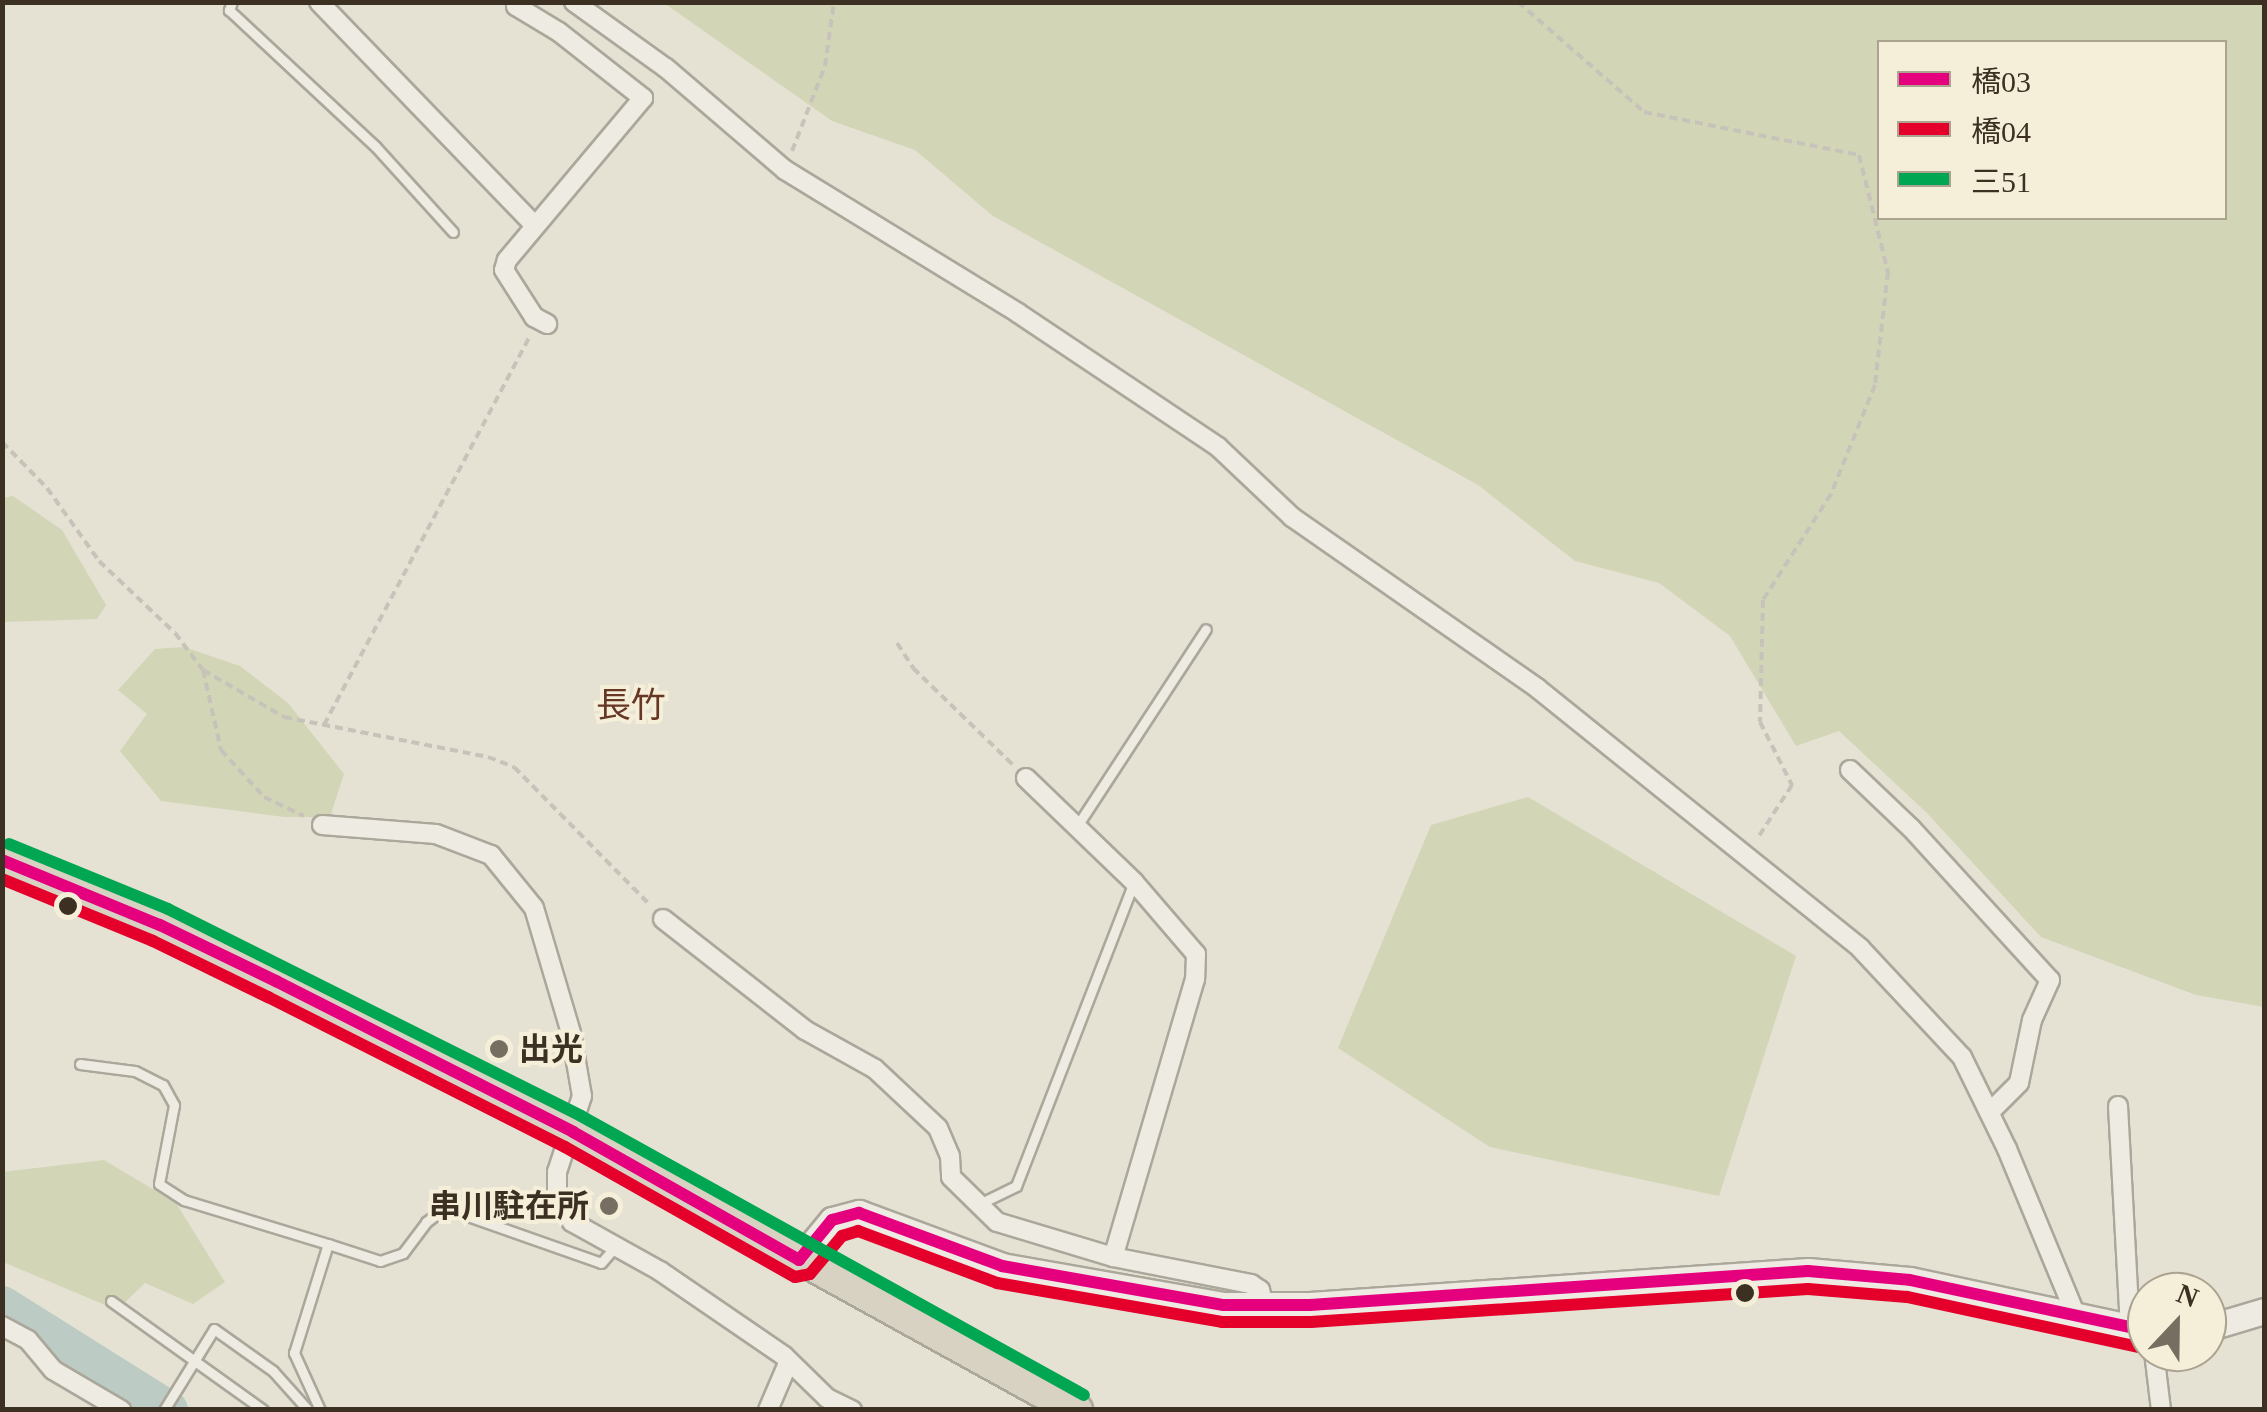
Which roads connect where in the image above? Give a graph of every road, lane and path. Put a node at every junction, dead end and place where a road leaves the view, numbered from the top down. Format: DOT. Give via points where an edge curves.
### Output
graph roads {
  1 [pos="232,2"];
  2 [pos="574,2"];
  3 [pos="834,2"];
  4 [pos="1518,2"];
  5 [pos="318,3"];
  6 [pos="515,4"];
  7 [pos="785,170"];
  8 [pos="535,226"];
  9 [pos="454,232"];
  10 [pos="544,323"];
  11 [pos="2,442"];
  12 [pos="1206,630"];
  13 [pos="898,643"];
  14 [pos="203,670"];
  15 [pos="324,725"];
  16 [pos="1850,770"];
  17 [pos="1026,778"];
  18 [pos="322,825"];
  19 [pos="1077,826"];
  20 [pos="1746,856"];
  21 [pos="2,860"];
  22 [pos="1134,882"];
  23 [pos="663,919"];
  24 [pos="80,1064"];
  25 [pos="2118,1106"];
  26 [pos="1989,1113"];
  27 [pos="573,1132"];
  28 [pos="979,1205"];
  29 [pos="328,1244"];
  30 [pos="616,1246"];
  31 [pos="1113,1257"];
  32 [pos="799,1260"];
  33 [pos="2133,1272"];
  34 [pos="110,1301"];
  35 [pos="1264,1306"];
  36 [pos="2264,1311"];
  37 [pos="2077,1318"];
  38 [pos="2227,1322"];
  39 [pos="2,1326"];
  40 [pos="2127,1328"];
  41 [pos="196,1361"];
  42 [pos="789,1361"];
  43 [pos="2156,1372"];
  44 [pos="121,1410"];
  45 [pos="164,1410"];
  46 [pos="262,1410"];
  47 [pos="308,1410"];
  48 [pos="320,1410"];
  49 [pos="768,1410"];
  50 [pos="852,1410"];
  51 [pos="1076,1410"];
  52 [pos="2161,1410"];
  1 -- 9 [label="lane" via="229,10 375,146"];
  2 -- 7 [label="street" via="666,68"];
  3 -- 7 [label="path" via="826,66"];
  4 -- 20 [label="path" via="1644,112 1859,156 1888,272 1875,386 1831,494 1763,600 1760,722 1792,784"];
  5 -- 8 [label="street"];
  6 -- 8 [label="street" via="643,98"];
  7 -- 20 [label="street" via="1158,403 1218,447 1292,517 1537,688"];
  8 -- 10 [label="street" via="504,270"];
  10 -- 15 [label="path" via="520,351"];
  11 -- 14 [label="path" via="48,488 99,562 176,633"];
  12 -- 19 [label="lane"];
  13 -- 17 [label="path" via="913,668"];
  14 -- 15 [label="path" via="284,717"];
  14 -- 18 [label="path" via="220,750 264,797"];
  15 -- 23 [label="path" via="514,767"];
  16 -- 26 [label="street" via="2050,980 2032,1020 2019,1083"];
  17 -- 19 [label="street"];
  18 -- 27 [label="street" via="436,834 491,855 534,908 582,1096"];
  19 -- 22 [label="street"];
  20 -- 26 [label="street" via="1860,948 1925,1013 1962,1056"];
  21 -- 27 [label="highway" via="194,941"];
  22 -- 28 [label="lane" via="1016,1186"];
  22 -- 31 [label="street" via="1196,954 1195,980"];
  23 -- 28 [label="street" via="805,1030 875,1069 938,1128 951,1177"];
  24 -- 29 [label="lane" via="135,1072 163,1085 174,1106 159,1184 184,1200"];
  25 -- 33 [label="street"];
  26 -- 37 [label="street"];
  27 -- 30 [label="street" via="557,1172 558,1195 572,1222"];
  27 -- 32 [label="highway"];
  28 -- 31 [label="street" via="996,1222"];
  29 -- 30 [label="lane" via="380,1262 403,1253 445,1208 601,1262"];
  29 -- 48 [label="lane" via="294,1353"];
  30 -- 42 [label="street"];
  31 -- 35 [label="street" via="1251,1284"];
  32 -- 35 [label="main road" via="832,1220 859,1213 1002,1266 1183,1300"];
  32 -- 51 [label="highway"];
  34 -- 41 [label="lane"];
  35 -- 37 [label="main road" via="1808,1270 1910,1280"];
  36 -- 38 [label="main road"];
  37 -- 40 [label="main road"];
  39 -- 44 [label="street" via="28,1340 53,1370"];
  41 -- 45 [label="lane"];
  41 -- 46 [label="lane"];
  41 -- 47 [label="lane" via="214,1329 274,1371"];
  42 -- 49 [label="street"];
  42 -- 50 [label="street" via="827,1398"];
  43 -- 52 [label="street"];
}
